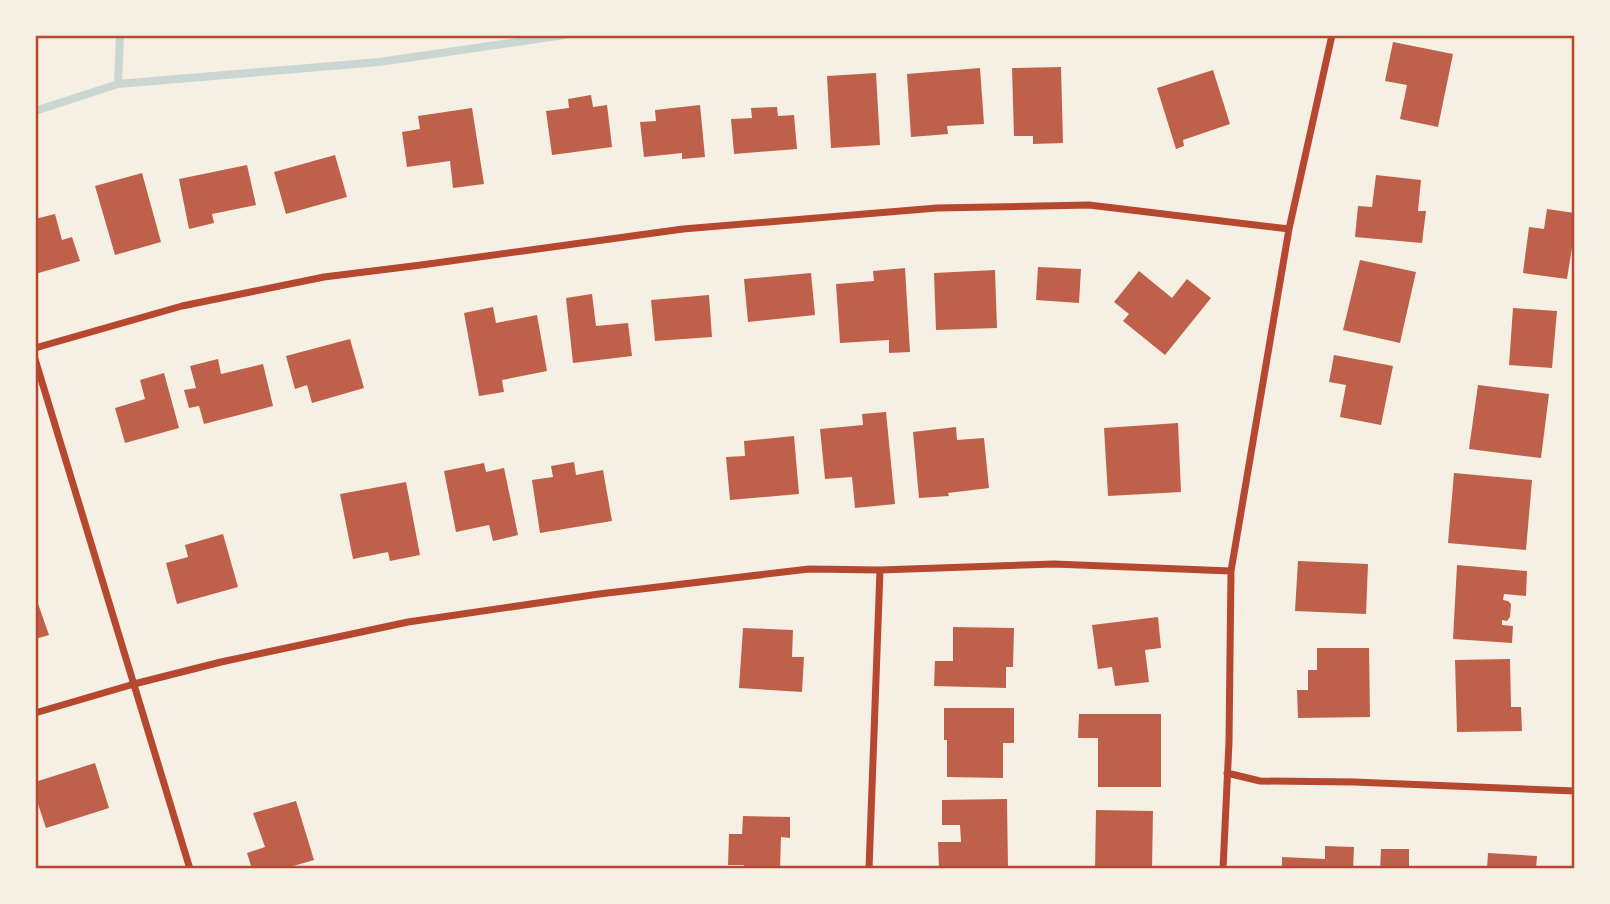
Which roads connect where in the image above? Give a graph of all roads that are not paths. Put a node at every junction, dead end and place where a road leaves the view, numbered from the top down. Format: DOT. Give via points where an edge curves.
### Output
graph roads {
  1 [pos="1332,35"];
  2 [pos="1289,229"];
  3 [pos="35,348"];
  4 [pos="35,359"];
  5 [pos="880,570"];
  6 [pos="1231,571"];
  7 [pos="134,684"];
  8 [pos="35,713"];
  9 [pos="1227,774"];
  10 [pos="1575,791"];
  11 [pos="190,869"];
  12 [pos="869,869"];
  13 [pos="1223,869"];
  1 -- 2 [label="street"];
  2 -- 3 [label="street" via="1089,205 937,208 682,229 324,277 181,306"];
  2 -- 6 [label="street"];
  4 -- 7 [label="street"];
  5 -- 6 [label="street" via="1054,564"];
  5 -- 7 [label="street" via="809,569 422,620"];
  5 -- 12 [label="street"];
  6 -- 9 [label="street"];
  7 -- 8 [label="street"];
  7 -- 11 [label="street"];
  9 -- 10 [label="street" via="1260,781"];
  9 -- 13 [label="street"];
}
